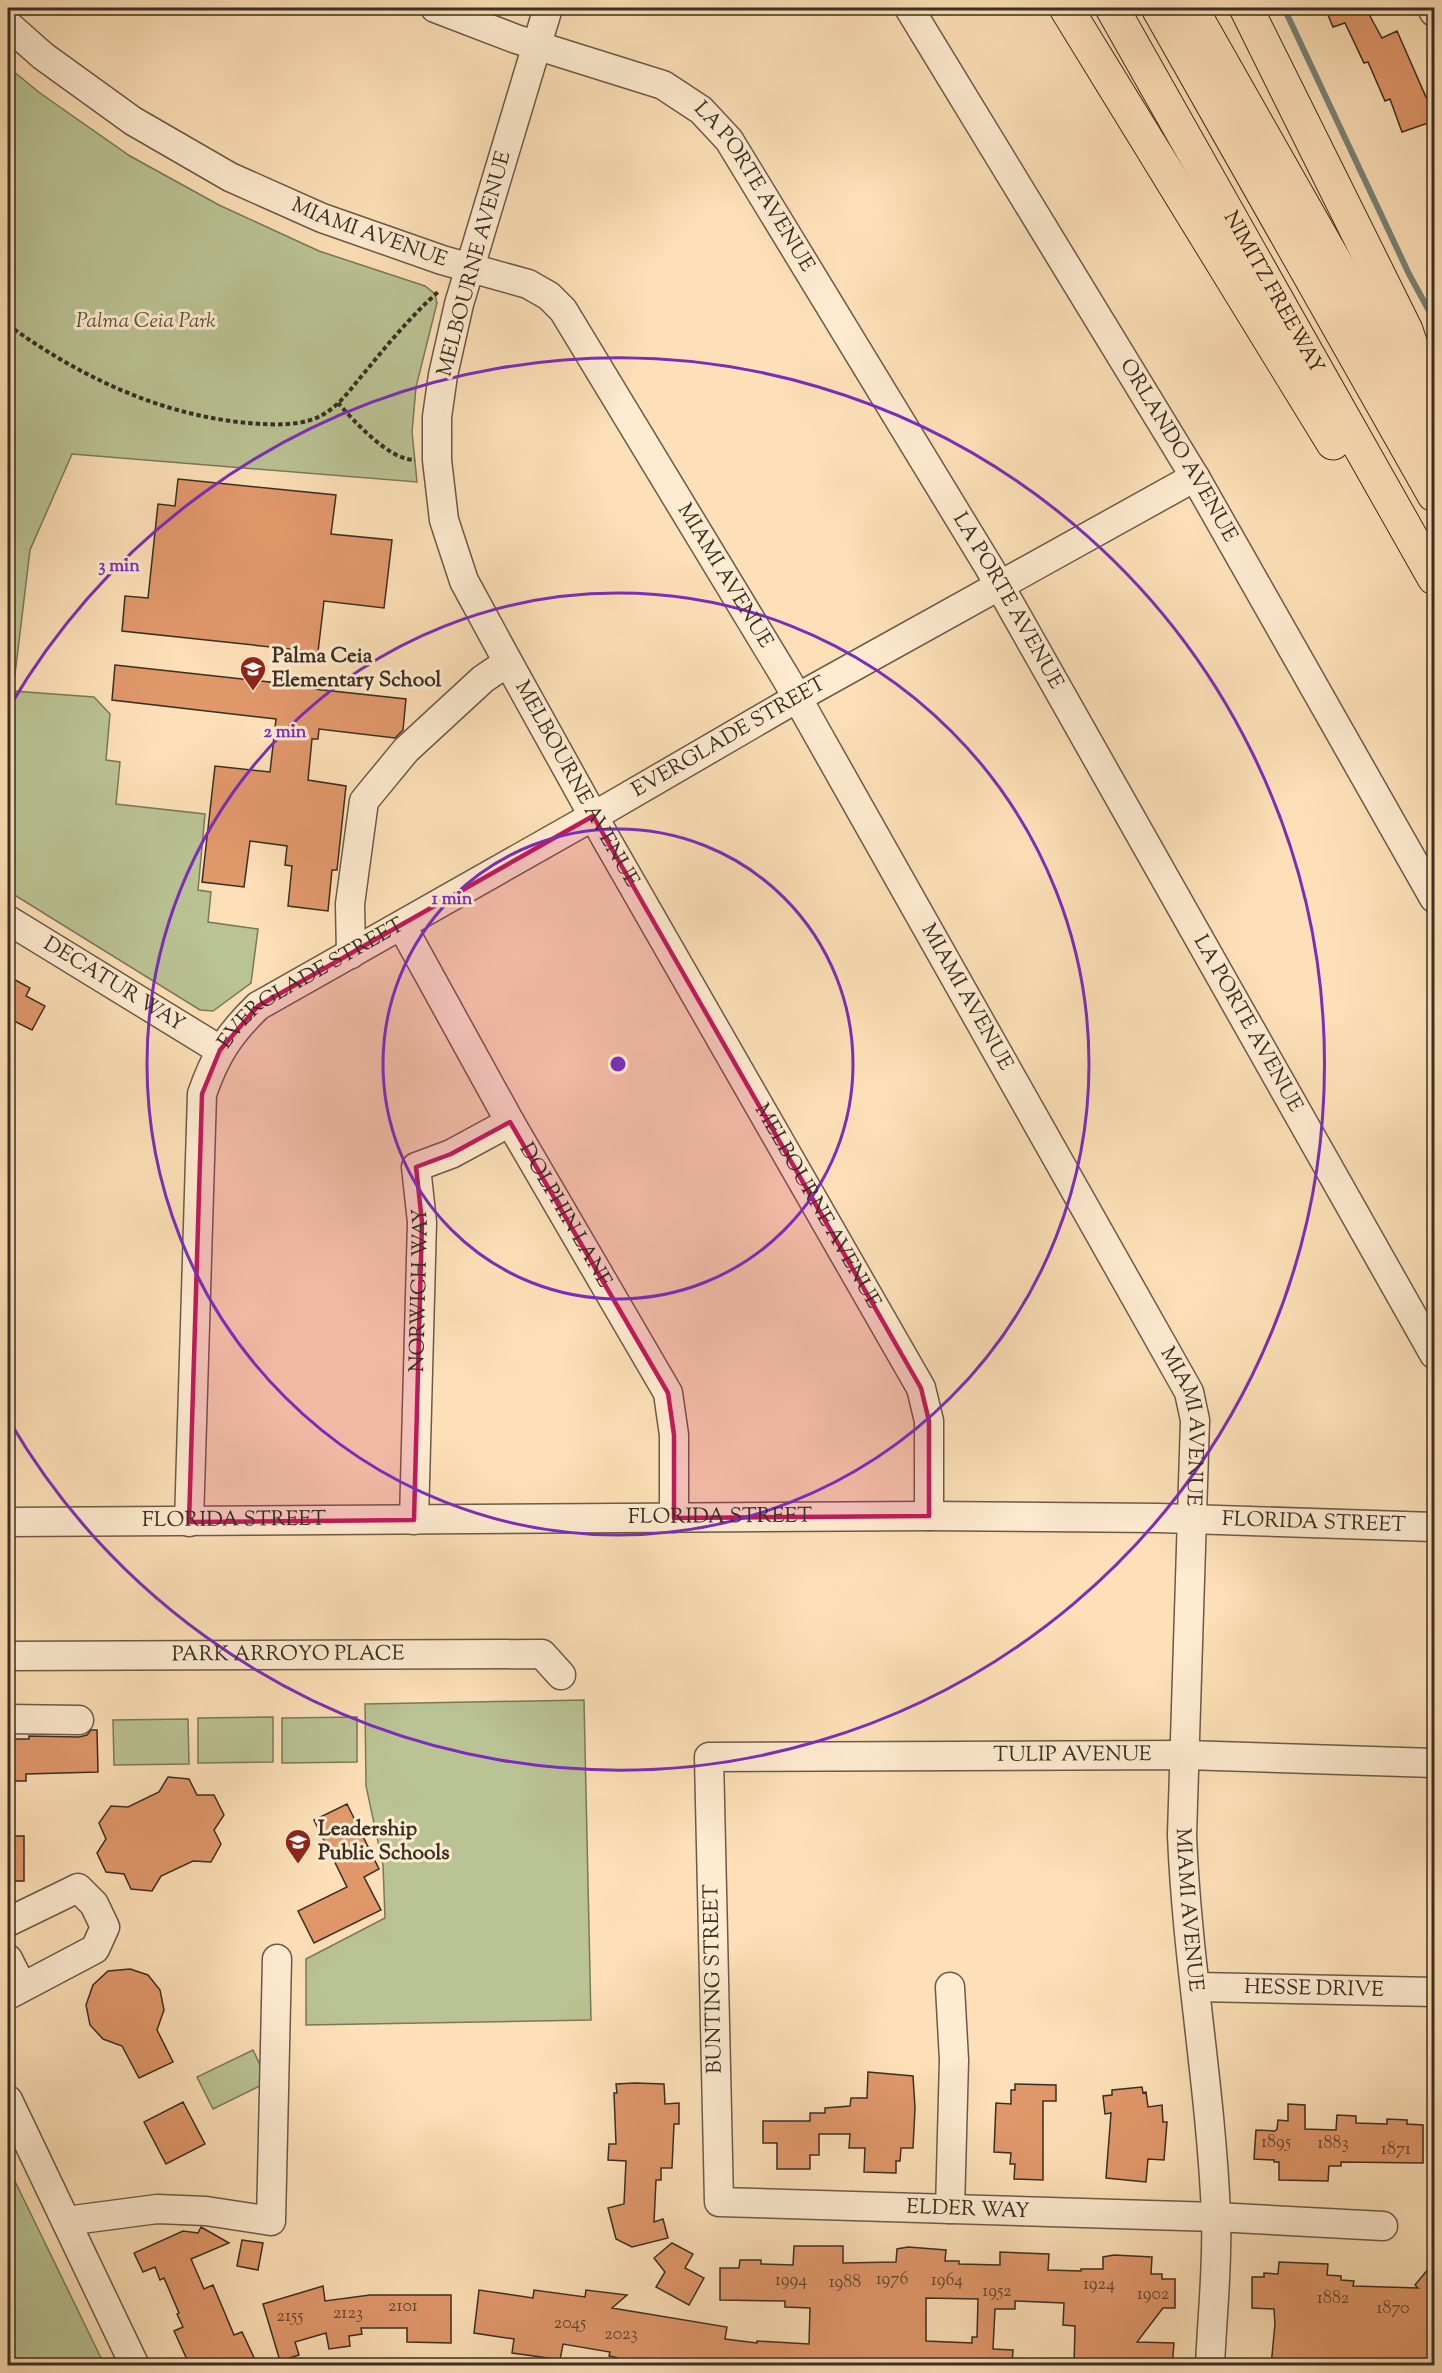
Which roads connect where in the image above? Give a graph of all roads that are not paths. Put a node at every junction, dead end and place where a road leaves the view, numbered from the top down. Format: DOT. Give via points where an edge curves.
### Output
graph roads {
  1 [pos="435,8"];
  2 [pos="548,8"];
  3 [pos="909,8"];
  4 [pos="1066,8"];
  5 [pos="1112,8"];
  6 [pos="1158,8"];
  7 [pos="1191,8"];
  8 [pos="1246,8"];
  9 [pos="1432,8"];
  10 [pos="1434,12"];
  11 [pos="8,25"];
  12 [pos="536,46"];
  13 [pos="470,268"];
  14 [pos="1300,340"];
  15 [pos="1434,415"];
  16 [pos="1434,436"];
  17 [pos="1368,461"];
  18 [pos="1196,477"];
  19 [pos="1434,495"];
  20 [pos="1434,536"];
  21 [pos="1434,578"];
  22 [pos="999,586"];
  23 [pos="508,662"];
  24 [pos="797,698"];
  25 [pos="593,816"];
  26 [pos="1434,898"];
  27 [pos="8,920"];
  28 [pos="402,926"];
  29 [pos="351,954"];
  30 [pos="220,1050"];
  31 [pos="510,1122"];
  32 [pos="1434,1354"];
  33 [pos="929,1516"];
  34 [pos="674,1518"];
  35 [pos="414,1520"];
  36 [pos="1192,1520"];
  37 [pos="8,1522"];
  38 [pos="189,1522"];
  39 [pos="1434,1527"];
  40 [pos="8,1656"];
  41 [pos="561,1675"];
  42 [pos="8,1719"];
  43 [pos="79,1720"];
  44 [pos="1185,1755"];
  45 [pos="709,1756"];
  46 [pos="1434,1763"];
  47 [pos="8,1922"];
  48 [pos="8,1959"];
  49 [pos="277,1959"];
  50 [pos="950,1987"];
  51 [pos="1196,1987"];
  52 [pos="14,1991"];
  53 [pos="1434,1992"];
  54 [pos="8,2100"];
  55 [pos="719,2202"];
  56 [pos="950,2209"];
  57 [pos="1216,2217"];
  58 [pos="66,2221"];
  59 [pos="1383,2226"];
  60 [pos="135,2366"];
  61 [pos="1210,2366"];
  1 -- 12 [label="street, LA PORTE AVENUE"];
  2 -- 12 [label="street, MELBOURNE AVENUE"];
  3 -- 18 [label="street, ORLANDO AVENUE"];
  4 -- 17 [label="highway" via="1338,451"];
  5 -- 14 [label="highway, NIMITZ FREEWAY"];
  6 -- 19 [label="highway"];
  7 -- 16 [label="highway"];
  8 -- 15 [label="highway" via="1406,330"];
  9 -- 10 [label="street"];
  11 -- 13 [label="street, MIAMI AVENUE" via="43,56 133,121 231,177 322,218"];
  12 -- 13 [label="street, MELBOURNE AVENUE"];
  12 -- 22 [label="street, LA PORTE AVENUE" via="663,85 701,110 729,140"];
  13 -- 23 [label="street, MELBOURNE AVENUE" via="443,375 437,417 437,460 444,520 464,581"];
  13 -- 24 [label="street, MIAMI AVENUE" via="528,285 549,296 563,310"];
  14 -- 17 [label="highway, NIMITZ FREEWAY"];
  14 -- 20 [label="highway" via="1330,352"];
  17 -- 21 [label="highway, NIMITZ FREEWAY"];
  18 -- 22 [label="street, EVERGLADE STREET"];
  18 -- 26 [label="street, ORLANDO AVENUE"];
  22 -- 24 [label="street, EVERGLADE STREET"];
  22 -- 32 [label="street, LA PORTE AVENUE"];
  23 -- 25 [label="street, MELBOURNE AVENUE"];
  23 -- 29 [label="street" via="483,679 406,750 364,801 350,904"];
  24 -- 25 [label="street, EVERGLADE STREET"];
  24 -- 36 [label="street, MIAMI AVENUE" via="1189,1392 1195,1420"];
  25 -- 28 [label="street, EVERGLADE STREET"];
  25 -- 33 [label="street, MELBOURNE AVENUE" via="921,1388 929,1421"];
  27 -- 30 [label="street, DECATUR WAY"];
  28 -- 29 [label="street, EVERGLADE STREET"];
  28 -- 31 [label="street, DOLPHIN LANE"];
  29 -- 30 [label="street, EVERGLADE STREET" via="258,1006 235,1027"];
  30 -- 38 [label="street, EVERGLADE STREET" via="202,1094"];
  31 -- 34 [label="street, DOLPHIN LANE" via="668,1393 674,1435"];
  31 -- 35 [label="street, NORWICH WAY" via="451,1154 416,1167 422,1222"];
  33 -- 34 [label="street, FLORIDA STREET"];
  33 -- 36 [label="street, FLORIDA STREET"];
  34 -- 35 [label="street, FLORIDA STREET"];
  35 -- 38 [label="street, FLORIDA STREET"];
  36 -- 39 [label="street, FLORIDA STREET"];
  36 -- 44 [label="street, MIAMI AVENUE"];
  37 -- 38 [label="street, FLORIDA STREET"];
  40 -- 41 [label="street, PARK ARROYO PLACE" via="542,1654"];
  42 -- 43 [label="street"];
  44 -- 45 [label="street, TULIP AVENUE"];
  44 -- 46 [label="street, TULIP AVENUE"];
  44 -- 51 [label="street, MIAMI AVENUE" via="1184,1884"];
  45 -- 55 [label="street, BUNTING STREET"];
  47 -- 52 [label="street" via="78,1888 94,1904 105,1927 95,1949"];
  48 -- 52 [label="street"];
  49 -- 58 [label="street" via="271,2221 206,2211 156,2209"];
  50 -- 56 [label="street" via="954,2060"];
  51 -- 53 [label="street, HESSE DRIVE"];
  51 -- 57 [label="street, MIAMI AVENUE"];
  54 -- 58 [label="street"];
  55 -- 56 [label="street, ELDER WAY"];
  56 -- 57 [label="street, ELDER WAY"];
  57 -- 59 [label="street, ELDER WAY"];
  57 -- 61 [label="street, MIAMI AVENUE"];
  58 -- 60 [label="street"];
}
